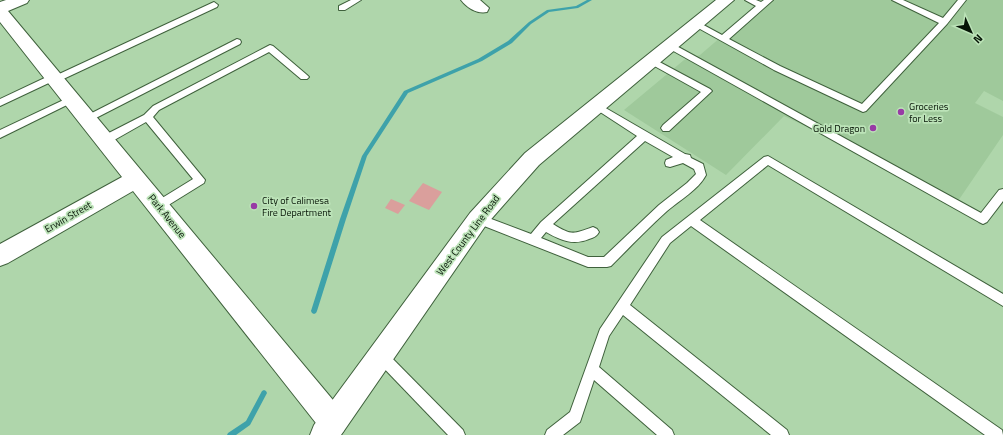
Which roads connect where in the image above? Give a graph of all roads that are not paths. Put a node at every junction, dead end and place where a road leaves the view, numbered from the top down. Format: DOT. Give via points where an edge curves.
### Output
graph roads {
  1 [pos="20,0"];
  2 [pos="358,0"];
  3 [pos="726,0"];
  4 [pos="749,0"];
  5 [pos="769,0"];
  6 [pos="896,0"];
  7 [pos="962,0"];
  8 [pos="912,3"];
  9 [pos="214,5"];
  10 [pos="762,6"];
  11 [pos="342,8"];
  12 [pos="0,10"];
  13 [pos="944,22"];
  14 [pos="695,24"];
  15 [pos="723,39"];
  16 [pos="237,42"];
  17 [pos="671,46"];
  18 [pos="652,61"];
  19 [pos="304,77"];
  20 [pos="55,78"];
  21 [pos="72,99"];
  22 [pos="0,103"];
  23 [pos="597,106"];
  24 [pos="147,118"];
  25 [pos="87,119"];
  26 [pos="666,128"];
  27 [pos="0,134"];
  28 [pos="644,136"];
  29 [pos="105,140"];
  30 [pos="686,158"];
  31 [pos="670,163"];
  32 [pos="136,179"];
  33 [pos="1003,193"];
  34 [pos="158,206"];
  35 [pos="478,220"];
  36 [pos="691,220"];
  37 [pos="544,225"];
  38 [pos="593,232"];
  39 [pos="533,240"];
  40 [pos="0,256"];
  41 [pos="1003,300"];
  42 [pos="622,306"];
  43 [pos="380,355"];
  44 [pos="592,369"];
  45 [pos="329,428"];
  46 [pos="458,435"];
  47 [pos="552,435"];
  48 [pos="667,435"];
  49 [pos="782,435"];
  50 [pos="997,435"];
  1 -- 12 [label="street"];
  2 -- 11 [label="lane"];
  3 -- 14 [label="street, West County Line Road"];
  4 -- 10 [label="lane"];
  5 -- 10 [label="lane"];
  6 -- 8 [label="lane"];
  7 -- 13 [label="lane"];
  8 -- 13 [label="lane"];
  9 -- 20 [label="lane"];
  10 -- 15 [label="lane"];
  12 -- 20 [label="street, Park Avenue"];
  13 -- 15 [label="lane" via="863,110"];
  14 -- 15 [label="lane"];
  14 -- 17 [label="street, West County Line Road"];
  16 -- 25 [label="lane"];
  17 -- 18 [label="street, West County Line Road"];
  17 -- 33 [label="lane" via="983,219"];
  18 -- 23 [label="street, West County Line Road"];
  18 -- 26 [label="lane" via="707,91"];
  19 -- 24 [label="lane" via="270,48 156,108"];
  20 -- 21 [label="street, Park Avenue"];
  20 -- 22 [label="lane"];
  21 -- 25 [label="street, Park Avenue"];
  21 -- 27 [label="lane"];
  23 -- 28 [label="lane"];
  23 -- 35 [label="street, West County Line Road" via="532,159"];
  24 -- 29 [label="lane"];
  24 -- 34 [label="lane" via="200,180"];
  25 -- 29 [label="street, Park Avenue"];
  28 -- 30 [label="lane"];
  28 -- 37 [label="lane"];
  29 -- 32 [label="street, Park Avenue"];
  30 -- 31 [label="lane"];
  30 -- 39 [label="lane" via="699,167 701,175 607,262 588,262"];
  32 -- 34 [label="street, Park Avenue"];
  32 -- 40 [label="street, Erwin Street"];
  34 -- 45 [label="street, Park Avenue"];
  35 -- 39 [label="lane"];
  35 -- 43 [label="street, West County Line Road"];
  36 -- 41 [label="lane" via="768,160"];
  36 -- 42 [label="lane" via="666,240"];
  36 -- 50 [label="lane"];
  37 -- 38 [label="lane" via="572,239 583,238"];
  37 -- 39 [label="lane"];
  42 -- 44 [label="lane" via="604,333"];
  42 -- 49 [label="lane"];
  43 -- 45 [label="street, West County Line Road"];
  43 -- 46 [label="lane"];
  44 -- 47 [label="lane" via="575,417"];
  44 -- 48 [label="lane"];
}
